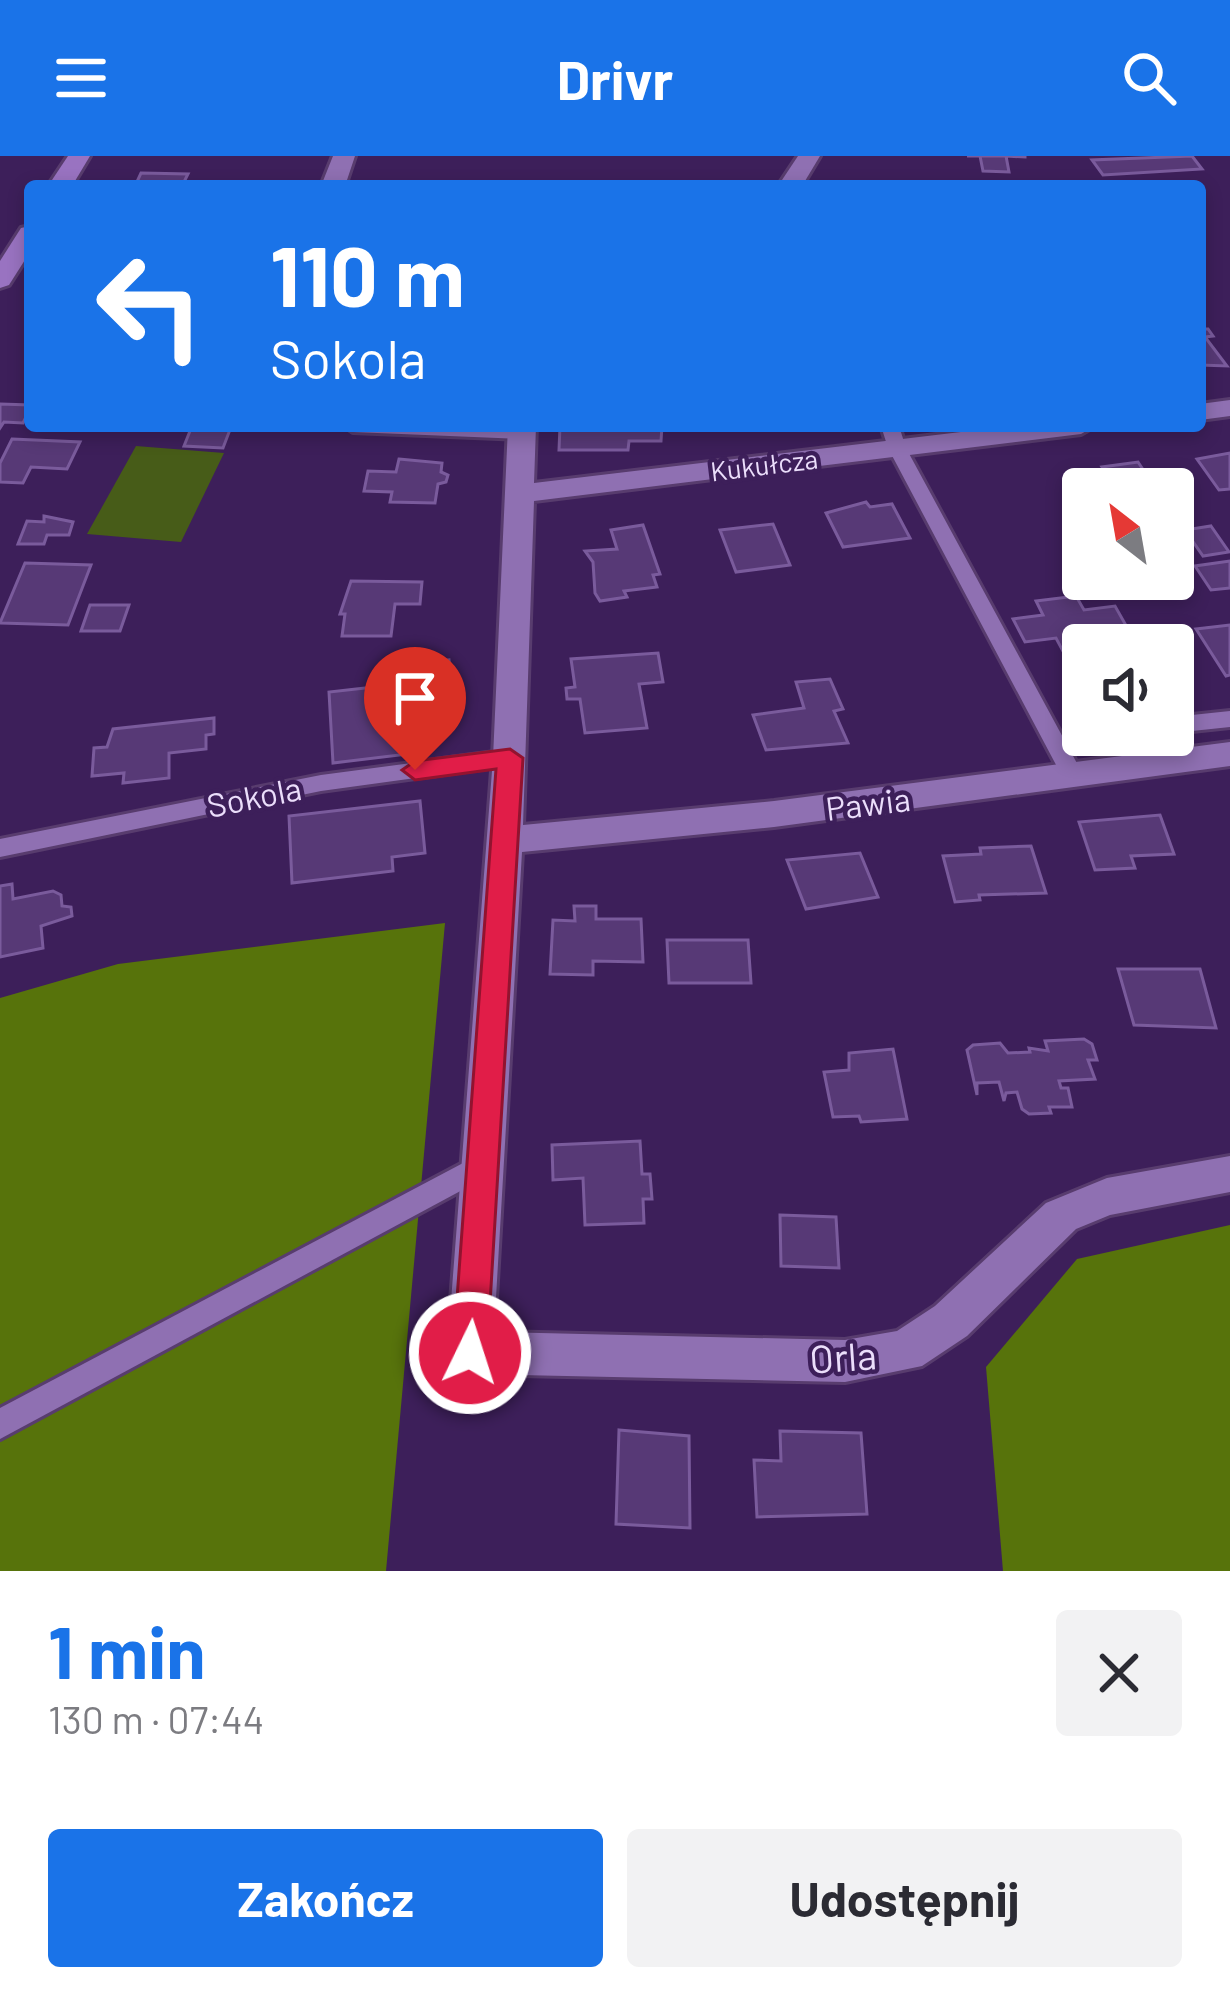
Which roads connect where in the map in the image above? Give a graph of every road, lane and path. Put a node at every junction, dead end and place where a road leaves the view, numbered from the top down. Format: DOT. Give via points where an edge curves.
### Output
graph roads {
  1 [pos="24,242"];
  2 [pos="0,280"];
  3 [pos="522,432"];
  4 [pos="979,432"];
  5 [pos="894,437"];
  6 [pos="519,494"];
  7 [pos="1230,719"];
  8 [pos="1194,723"];
  9 [pos="1062,736"];
  10 [pos="1054,737"];
  11 [pos="1230,754"];
  12 [pos="510,758"];
  13 [pos="1075,778"];
  14 [pos="505,840"];
  15 [pos="0,848"];
  16 [pos="482,1165"];
  17 [pos="1230,1174"];
  18 [pos="0,1424"];
  1 -- 2 [label="main road"];
  3 -- 6 [label="street"];
  4 -- 5 [label="street, Kukułcza"];
  5 -- 6 [label="street, Kukułcza"];
  5 -- 10 [label="lane"];
  6 -- 12 [label="street"];
  7 -- 8 [label="lane"];
  9 -- 10 [label="lane"];
  10 -- 13 [label="lane"];
  11 -- 13 [label="street, Pawia"];
  12 -- 14 [label="street"];
  12 -- 15 [label="lane, Sokola" via="321,783"];
  13 -- 14 [label="street, Pawia"];
  14 -- 16 [label="street"];
  16 -- 17 [label="street, Orla" via="470,1353 845,1361 906,1352 951,1321 1061,1216 1107,1197"];
  16 -- 18 [label="lane"];
}
